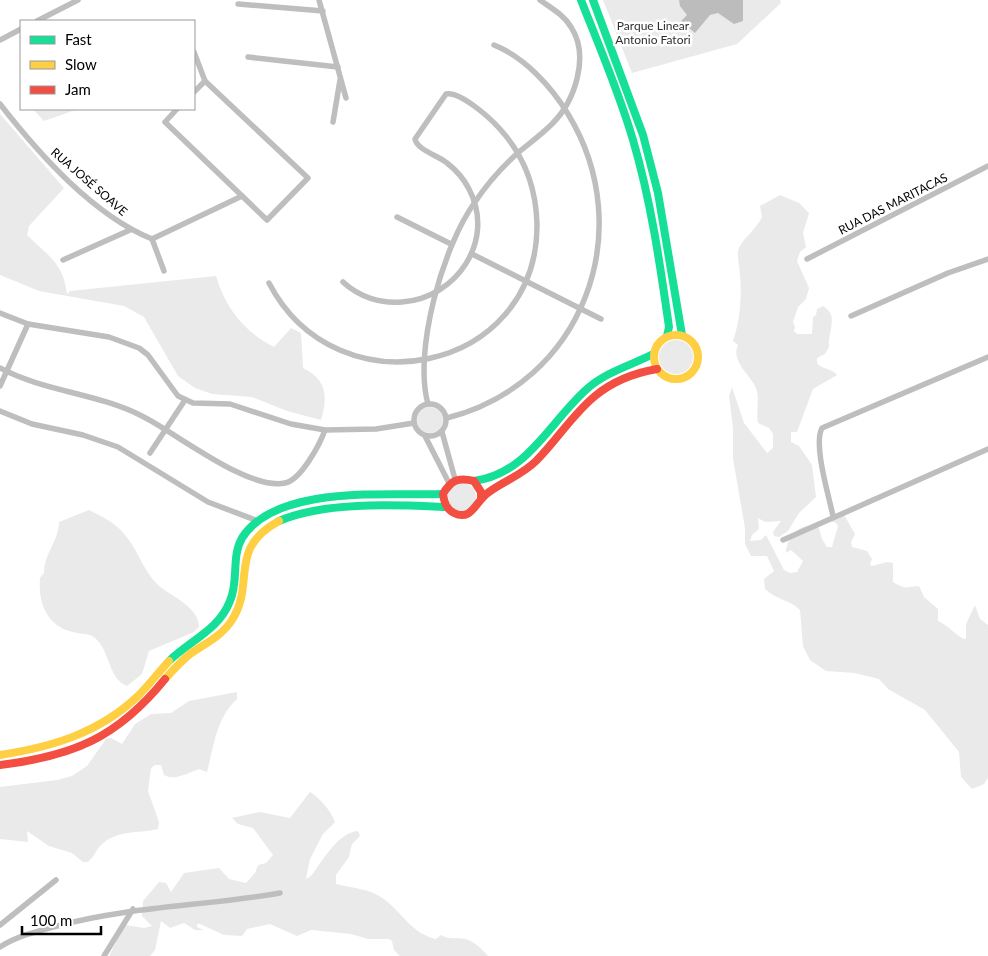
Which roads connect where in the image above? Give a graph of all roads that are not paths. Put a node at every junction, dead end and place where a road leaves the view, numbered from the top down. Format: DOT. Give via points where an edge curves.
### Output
graph roads {
  1 [pos="78,0"];
  2 [pos="319,0"];
  3 [pos="540,0"];
  4 [pos="582,0"];
  5 [pos="593,0"];
  6 [pos="238,4"];
  7 [pos="323,11"];
  8 [pos="39,20"];
  9 [pos="20,30"];
  10 [pos="0,40"];
  11 [pos="494,45"];
  12 [pos="195,55"];
  13 [pos="248,57"];
  14 [pos="338,67"];
  15 [pos="341,78"];
  16 [pos="205,81"];
  17 [pos="195,91"];
  18 [pos="346,98"];
  19 [pos="0,104"];
  20 [pos="565,108"];
  21 [pos="176,110"];
  22 [pos="333,122"];
  23 [pos="518,153"];
  24 [pos="988,166"];
  25 [pos="242,196"];
  26 [pos="475,201"];
  27 [pos="397,217"];
  28 [pos="130,230"];
  29 [pos="152,239"];
  30 [pos="451,244"];
  31 [pos="472,254"];
  32 [pos="807,259"];
  33 [pos="988,259"];
  34 [pos="63,260"];
  35 [pos="164,271"];
  36 [pos="525,281"];
  37 [pos="343,282"];
  38 [pos="269,283"];
  39 [pos="435,294"];
  40 [pos="581,309"];
  41 [pos="0,313"];
  42 [pos="851,316"];
  43 [pos="600,319"];
  44 [pos="28,324"];
  45 [pos="682,335"];
  46 [pos="667,336"];
  47 [pos="654,354"];
  48 [pos="988,357"];
  49 [pos="425,360"];
  50 [pos="0,368"];
  51 [pos="657,369"];
  52 [pos="7,372"];
  53 [pos="0,386"];
  54 [pos="185,400"];
  55 [pos="428,404"];
  56 [pos="0,411"];
  57 [pos="446,418"];
  58 [pos="414,423"];
  59 [pos="166,430"];
  60 [pos="324,430"];
  61 [pos="442,432"];
  62 [pos="425,436"];
  63 [pos="988,449"];
  64 [pos="150,453"];
  65 [pos="452,481"];
  66 [pos="474,481"];
  67 [pos="444,494"];
  68 [pos="481,499"];
  69 [pos="446,507"];
  70 [pos="832,516"];
  71 [pos="258,521"];
  72 [pos="783,540"];
  73 [pos="0,755"];
  74 [pos="0,765"];
  75 [pos="56,880"];
  76 [pos="280,893"];
  77 [pos="133,909"];
  78 [pos="0,925"];
  79 [pos="0,947"];
  80 [pos="104,956"];
  1 -- 8 [label="street"];
  2 -- 7 [label="street"];
  3 -- 20 [label="street" via="566,20 577,42 578,74"];
  4 -- 46 [label="main road" via="632,138 647,195 669,327"];
  5 -- 45 [label="main road" via="645,145 658,193"];
  6 -- 7 [label="street"];
  7 -- 14 [label="street"];
  9 -- 10 [label="street"];
  11 -- 20 [label="street" via="536,74"];
  12 -- 16 [label="street"];
  13 -- 14 [label="street"];
  14 -- 15 [label="street"];
  15 -- 18 [label="street"];
  15 -- 22 [label="street"];
  16 -- 17 [label="street"];
  16 -- 25 [label="street" via="308,178 267,220"];
  19 -- 28 [label="street, RUA JOSÉ SOAVE" via="34,146 70,182"];
  20 -- 23 [label="street" via="552,124"];
  20 -- 40 [label="street" via="592,167 600,215 597,258"];
  21 -- 25 [label="street" via="165,122"];
  23 -- 26 [label="street"];
  23 -- 26 [label="street" via="506,135 483,113 450,93 443,97 415,142 448,163 459,174"];
  23 -- 36 [label="street" via="531,181 537,214 535,248"];
  24 -- 32 [label="street, RUA DAS MARITACAS"];
  25 -- 29 [label="street"];
  26 -- 30 [label="street"];
  26 -- 31 [label="street" via="476,228"];
  27 -- 30 [label="street"];
  28 -- 29 [label="street, RUA JOSÉ SOAVE"];
  28 -- 34 [label="street"];
  29 -- 35 [label="street"];
  30 -- 39 [label="street"];
  31 -- 36 [label="street"];
  31 -- 39 [label="street" via="454,280"];
  33 -- 42 [label="street"];
  36 -- 40 [label="street"];
  36 -- 49 [label="street" via="506,312 480,336"];
  37 -- 39 [label="street" via="360,294 391,302 412,301"];
  38 -- 49 [label="street" via="302,328 333,348 350,355 387,362"];
  39 -- 49 [label="street"];
  40 -- 43 [label="street"];
  40 -- 57 [label="street" via="551,356 523,382 486,405"];
  41 -- 44 [label="street"];
  44 -- 52 [label="street"];
  44 -- 54 [label="street" via="109,337 139,348 171,388"];
  45 -- 46 [label="main road"];
  45 -- 51 [label="main road" via="695,344 698,352 692,373 677,380"];
  46 -- 47 [label="main road" via="660,340"];
  47 -- 51 [label="main road"];
  47 -- 66 [label="main road" via="590,387 565,410 528,454 505,472 486,482"];
  48 -- 70 [label="street" via="822,428 819,442"];
  49 -- 55 [label="street"];
  50 -- 52 [label="street"];
  51 -- 68 [label="main road" via="621,380 596,395 573,416 536,461"];
  52 -- 53 [label="street"];
  52 -- 59 [label="street" via="103,400 141,415"];
  54 -- 59 [label="street"];
  54 -- 60 [label="street" via="240,407 285,423"];
  55 -- 57 [label="street" via="442,408"];
  55 -- 58 [label="street" via="418,409"];
  56 -- 71 [label="street" via="32,424 83,435 118,447 208,502"];
  57 -- 61 [label="street"];
  58 -- 60 [label="street" via="376,429"];
  58 -- 62 [label="street"];
  59 -- 60 [label="street" via="211,459 246,475 284,484 302,470"];
  59 -- 64 [label="street"];
  61 -- 62 [label="street"];
  61 -- 65 [label="street"];
  62 -- 65 [label="street"];
  63 -- 70 [label="street"];
  65 -- 66 [label="main road" via="461,478"];
  65 -- 67 [label="main road"];
  66 -- 68 [label="main road" via="481,492"];
  67 -- 69 [label="main road"];
  67 -- 71 [label="main road" via="316,499 278,510"];
  68 -- 69 [label="main road" via="470,514 457,514"];
  69 -- 74 [label="main road" via="329,508 300,512 276,522 256,537 246,552 242,592 231,622 178,665 133,715 96,740 75,748 34,760"];
  70 -- 72 [label="street"];
  71 -- 73 [label="main road" via="238,548 231,600 221,619 172,658 139,695 114,717 73,740 50,748"];
  75 -- 78 [label="street"];
  76 -- 77 [label="street" via="242,900"];
  77 -- 79 [label="street" via="46,929"];
  77 -- 80 [label="street"];
}
